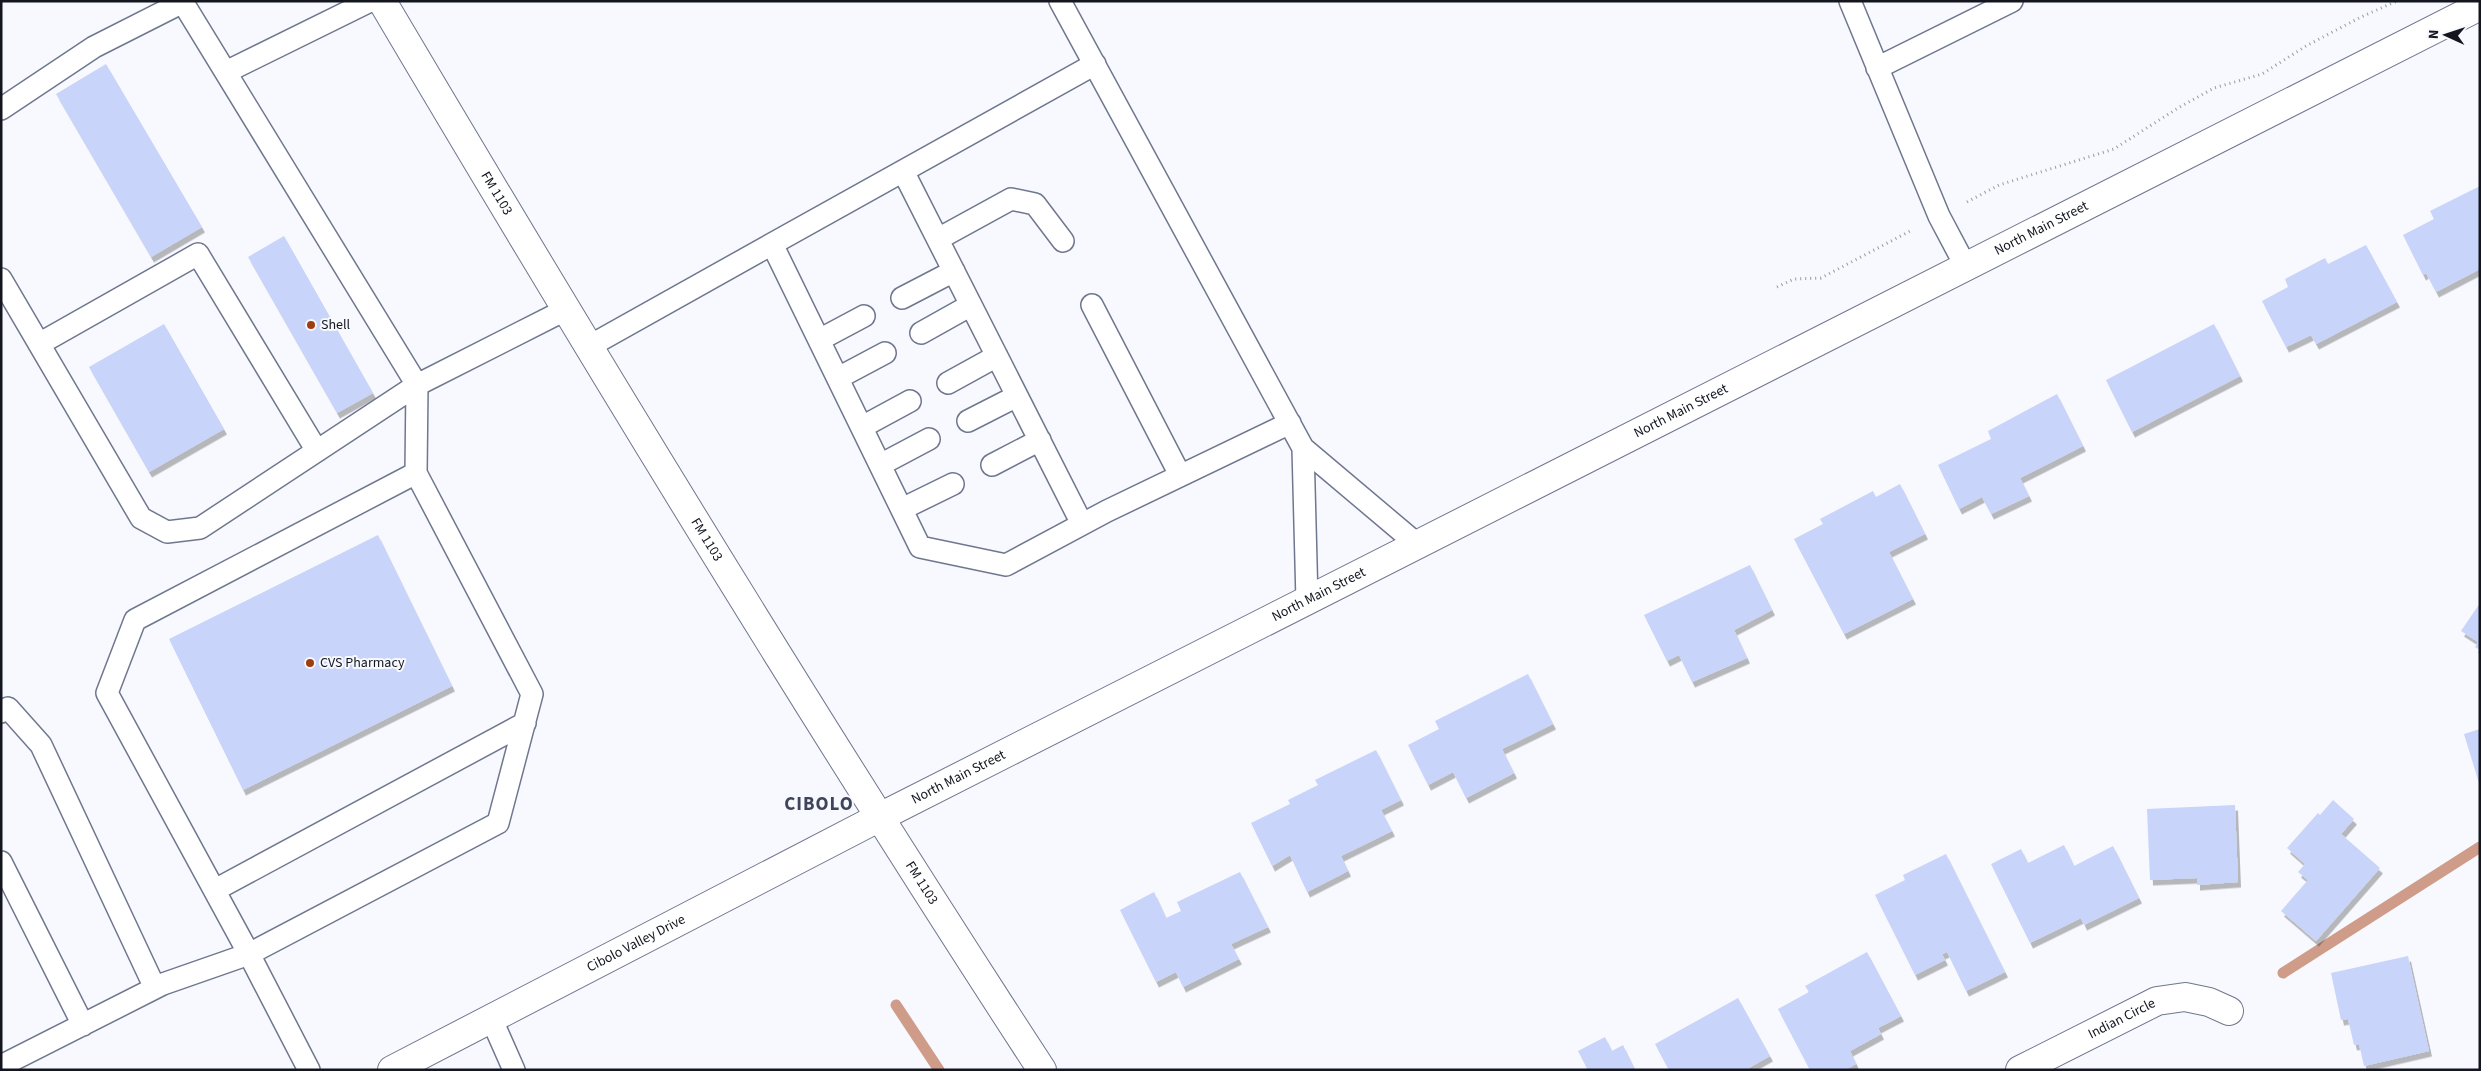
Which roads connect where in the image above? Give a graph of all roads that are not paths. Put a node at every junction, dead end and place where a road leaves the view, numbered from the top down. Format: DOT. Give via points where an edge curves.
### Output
graph roads {
  1 [pos="182,1"];
  2 [pos="370,1"];
  3 [pos="382,1"];
  4 [pos="1060,1"];
  5 [pos="1850,1"];
  6 [pos="2012,1"];
  7 [pos="2480,6"];
  8 [pos="1094,64"];
  9 [pos="1876,68"];
  10 [pos="226,72"];
  11 [pos="1,109"];
  12 [pos="904,171"];
  13 [pos="938,239"];
  14 [pos="1062,241"];
  15 [pos="772,244"];
  16 [pos="1966,267"];
  17 [pos="954,272"];
  18 [pos="1,279"];
  19 [pos="902,298"];
  20 [pos="1092,305"];
  21 [pos="972,306"];
  22 [pos="565,310"];
  23 [pos="864,316"];
  24 [pos="921,333"];
  25 [pos="819,340"];
  26 [pos="39,344"];
  27 [pos="588,347"];
  28 [pos="885,353"];
  29 [pos="997,356"];
  30 [pos="838,378"];
  31 [pos="948,383"];
  32 [pos="417,385"];
  33 [pos="1017,396"];
  34 [pos="910,401"];
  35 [pos="968,420"];
  36 [pos="1290,422"];
  37 [pos="862,427"];
  38 [pos="929,439"];
  39 [pos="1040,440"];
  40 [pos="1303,448"];
  41 [pos="317,451"];
  42 [pos="880,465"];
  43 [pos="992,465"];
  44 [pos="416,473"];
  45 [pos="1180,475"];
  46 [pos="953,484"];
  47 [pos="902,509"];
  48 [pos="1082,524"];
  49 [pos="1418,545"];
  50 [pos="1307,601"];
  51 [pos="1,712"];
  52 [pos="525,723"];
  53 [pos="880,817"];
  54 [pos="1,862"];
  55 [pos="215,890"];
  56 [pos="249,954"];
  57 [pos="155,988"];
  58 [pos="2229,1011"];
  59 [pos="491,1018"];
  60 [pos="83,1025"];
  61 [pos="1,1066"];
  62 [pos="309,1070"];
  63 [pos="392,1070"];
  64 [pos="514,1070"];
  65 [pos="1042,1070"];
  66 [pos="2020,1070"];
  1 -- 10 [label="lane"];
  1 -- 11 [label="lane" via="94,47"];
  2 -- 10 [label="lane"];
  3 -- 22 [label="street, FM 1103 / FM 1103"];
  4 -- 8 [label="lane"];
  5 -- 9 [label="lane"];
  6 -- 9 [label="lane"];
  7 -- 16 [label="street, North Main Street"];
  8 -- 12 [label="lane"];
  8 -- 36 [label="lane"];
  9 -- 16 [label="lane" via="1939,216"];
  10 -- 32 [label="lane"];
  12 -- 13 [label="lane"];
  12 -- 15 [label="lane"];
  13 -- 14 [label="lane" via="1011,200 1035,204"];
  13 -- 17 [label="lane"];
  15 -- 25 [label="lane"];
  15 -- 27 [label="lane"];
  16 -- 49 [label="street, North Main Street"];
  17 -- 19 [label="lane"];
  17 -- 21 [label="lane"];
  18 -- 26 [label="lane"];
  20 -- 45 [label="lane"];
  21 -- 24 [label="lane"];
  21 -- 29 [label="lane"];
  22 -- 27 [label="street, FM 1103 / FM 1103"];
  22 -- 32 [label="lane"];
  23 -- 25 [label="lane"];
  25 -- 30 [label="lane"];
  26 -- 41 [label="lane" via="141,518 167,532 200,528"];
  26 -- 41 [label="lane" via="198,254"];
  27 -- 53 [label="street, FM 1103 / FM 1103"];
  28 -- 30 [label="lane"];
  29 -- 31 [label="lane"];
  29 -- 33 [label="lane"];
  30 -- 37 [label="lane"];
  32 -- 41 [label="lane"];
  32 -- 44 [label="lane"];
  33 -- 35 [label="lane"];
  33 -- 39 [label="lane"];
  34 -- 37 [label="lane"];
  36 -- 40 [label="lane"];
  36 -- 45 [label="lane"];
  37 -- 42 [label="lane"];
  38 -- 42 [label="lane"];
  39 -- 43 [label="lane"];
  39 -- 48 [label="lane"];
  40 -- 49 [label="lane"];
  40 -- 50 [label="lane"];
  42 -- 47 [label="lane"];
  44 -- 52 [label="lane" via="532,694"];
  44 -- 55 [label="lane" via="135,620 107,692"];
  45 -- 48 [label="lane"];
  46 -- 47 [label="lane"];
  47 -- 48 [label="lane" via="920,546 1006,565"];
  49 -- 50 [label="street, North Main Street"];
  50 -- 53 [label="street, North Main Street"];
  51 -- 57 [label="lane" via="8,708 41,745"];
  52 -- 55 [label="lane"];
  52 -- 56 [label="lane" via="498,823"];
  53 -- 59 [label="street, Cibolo Valley Drive"];
  53 -- 65 [label="street, FM 1103 / FM 1103"];
  54 -- 60 [label="lane"];
  55 -- 56 [label="lane"];
  56 -- 57 [label="lane"];
  56 -- 62 [label="lane"];
  57 -- 60 [label="lane"];
  58 -- 66 [label="street, Indian Circle" via="2185,997 2157,1001"];
  59 -- 63 [label="street, Cibolo Valley Drive"];
  59 -- 64 [label="lane"];
  60 -- 61 [label="lane"];
}
